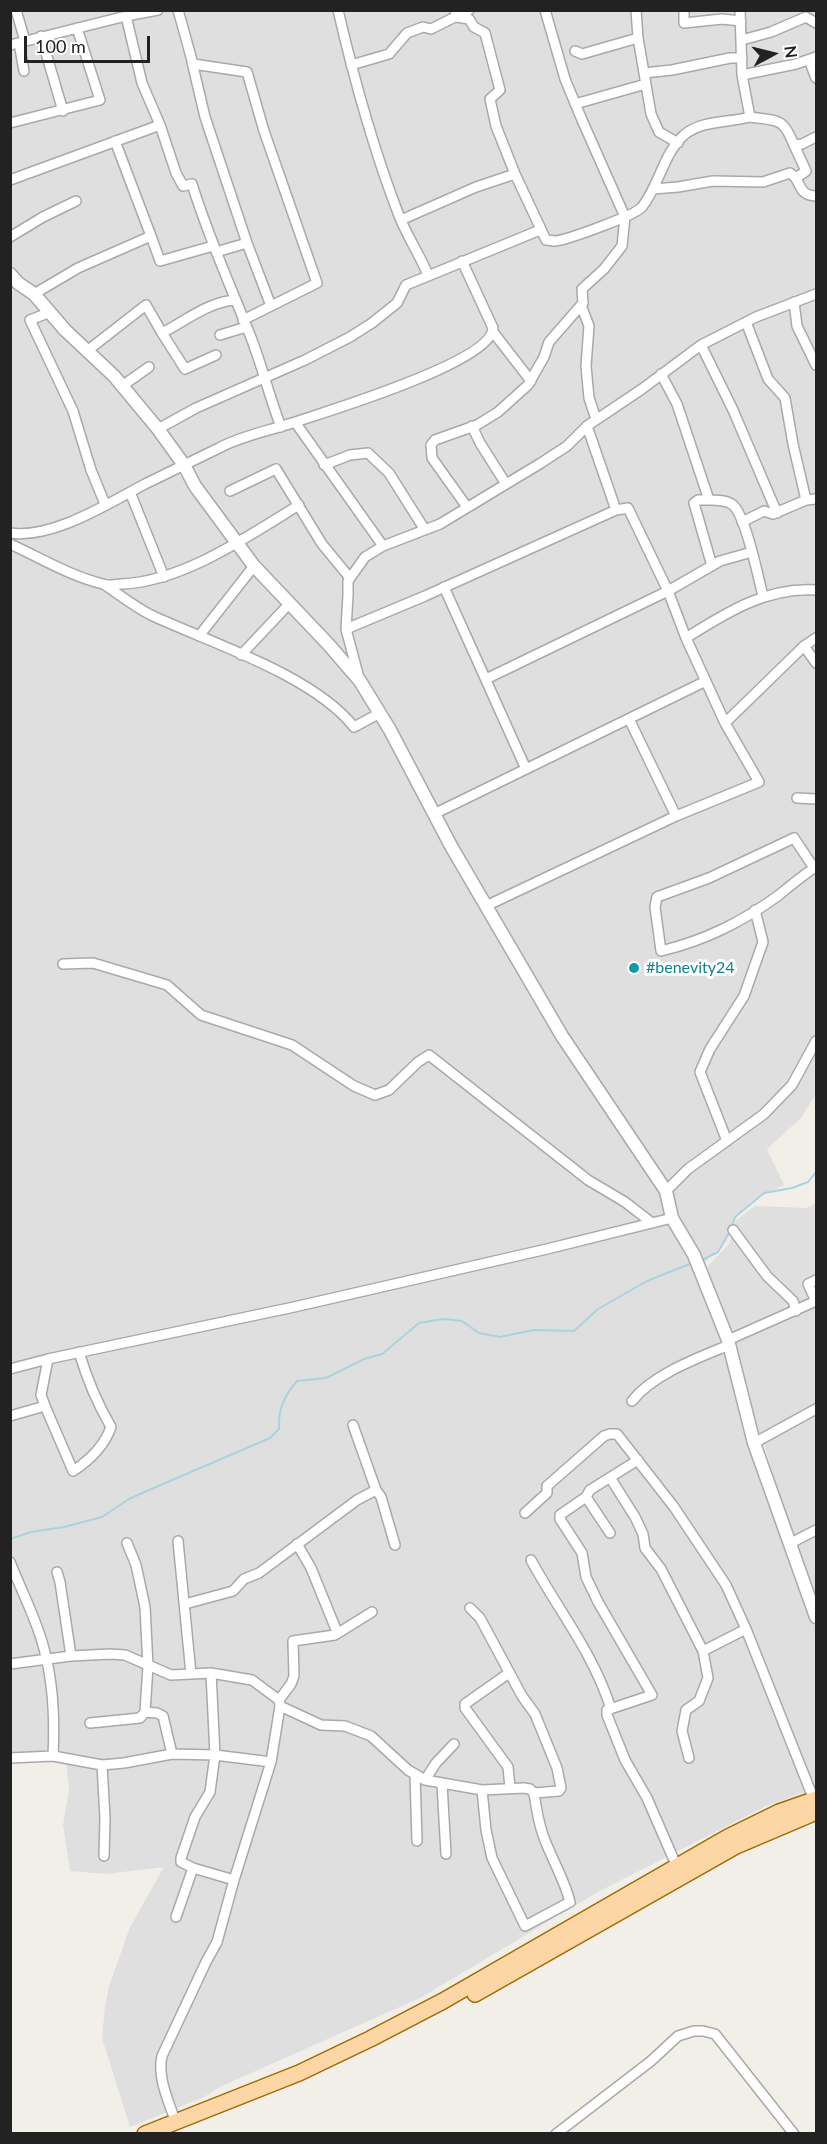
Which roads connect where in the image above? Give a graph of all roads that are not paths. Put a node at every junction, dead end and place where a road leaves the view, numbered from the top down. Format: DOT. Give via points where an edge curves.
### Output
graph roads {
  1 [pos="16,10"];
  2 [pos="100,10"];
  3 [pos="158,10"];
  4 [pos="178,10"];
  5 [pos="338,10"];
  6 [pos="469,10"];
  7 [pos="544,10"];
  8 [pos="636,10"];
  9 [pos="684,10"];
  10 [pos="456,14"];
  11 [pos="126,16"];
  12 [pos="740,16"];
  13 [pos="102,22"];
  14 [pos="816,23"];
  15 [pos="77,28"];
  16 [pos="41,36"];
  17 [pos="638,38"];
  18 [pos="742,40"];
  19 [pos="18,43"];
  20 [pos="575,51"];
  21 [pos="742,58"];
  22 [pos="813,59"];
  23 [pos="192,62"];
  24 [pos="351,65"];
  25 [pos="24,71"];
  26 [pos="644,73"];
  27 [pos="742,75"];
  28 [pos="816,78"];
  29 [pos="646,84"];
  30 [pos="575,104"];
  31 [pos="63,111"];
  32 [pos="750,117"];
  33 [pos="10,123"];
  34 [pos="160,125"];
  35 [pos="816,137"];
  36 [pos="115,141"];
  37 [pos="678,142"];
  38 [pos="794,145"];
  39 [pos="515,174"];
  40 [pos="796,178"];
  41 [pos="10,180"];
  42 [pos="653,189"];
  43 [pos="816,196"];
  44 [pos="76,201"];
  45 [pos="625,217"];
  46 [pos="401,220"];
  47 [pos="540,230"];
  48 [pos="150,236"];
  49 [pos="10,237"];
  50 [pos="247,243"];
  51 [pos="215,249"];
  52 [pos="462,261"];
  53 [pos="428,275"];
  54 [pos="13,281"];
  55 [pos="34,294"];
  56 [pos="816,294"];
  57 [pos="236,300"];
  58 [pos="794,302"];
  59 [pos="581,305"];
  60 [pos="271,306"];
  61 [pos="48,313"];
  62 [pos="746,322"];
  63 [pos="245,323"];
  64 [pos="493,332"];
  65 [pos="162,333"];
  66 [pos="220,335"];
  67 [pos="701,345"];
  68 [pos="87,351"];
  69 [pos="216,356"];
  70 [pos="816,365"];
  71 [pos="149,367"];
  72 [pos="661,374"];
  73 [pos="263,377"];
  74 [pos="531,381"];
  75 [pos="122,386"];
  76 [pos="596,419"];
  77 [pos="295,422"];
  78 [pos="472,426"];
  79 [pos="587,426"];
  80 [pos="281,427"];
  81 [pos="158,429"];
  82 [pos="184,465"];
  83 [pos="324,465"];
  84 [pos="506,483"];
  85 [pos="230,491"];
  86 [pos="130,492"];
  87 [pos="812,499"];
  88 [pos="710,500"];
  89 [pos="105,504"];
  90 [pos="299,505"];
  91 [pos="467,507"];
  92 [pos="616,510"];
  93 [pos="777,513"];
  94 [pos="10,522"];
  95 [pos="742,522"];
  96 [pos="424,530"];
  97 [pos="14,534"];
  98 [pos="10,544"];
  99 [pos="236,544"];
  100 [pos="383,546"];
  101 [pos="752,552"];
  102 [pos="254,566"];
  103 [pos="712,566"];
  104 [pos="164,577"];
  105 [pos="350,578"];
  106 [pos="105,585"];
  107 [pos="444,587"];
  108 [pos="816,590"];
  109 [pos="668,591"];
  110 [pos="763,596"];
  111 [pos="290,603"];
  112 [pos="346,629"];
  113 [pos="199,636"];
  114 [pos="686,638"];
  115 [pos="816,638"];
  116 [pos="804,646"];
  117 [pos="241,655"];
  118 [pos="816,663"];
  119 [pos="486,680"];
  120 [pos="360,681"];
  121 [pos="706,681"];
  122 [pos="380,713"];
  123 [pos="629,719"];
  124 [pos="725,723"];
  125 [pos="526,769"];
  126 [pos="797,798"];
  127 [pos="816,798"];
  128 [pos="434,814"];
  129 [pos="676,816"];
  130 [pos="815,867"];
  131 [pos="486,906"];
  132 [pos="755,910"];
  133 [pos="63,964"];
  134 [pos="816,1041"];
  135 [pos="727,1141"];
  136 [pos="666,1191"];
  137 [pos="672,1218"];
  138 [pos="652,1223"];
  139 [pos="733,1230"];
  140 [pos="816,1280"];
  141 [pos="816,1301"];
  142 [pos="796,1311"];
  143 [pos="729,1342"];
  144 [pos="79,1352"];
  145 [pos="48,1359"];
  146 [pos="10,1369"];
  147 [pos="632,1401"];
  148 [pos="45,1406"];
  149 [pos="816,1409"];
  150 [pos="10,1416"];
  151 [pos="352,1425"];
  152 [pos="754,1443"];
  153 [pos="638,1460"];
  154 [pos="611,1479"];
  155 [pos="376,1490"];
  156 [pos="586,1497"];
  157 [pos="525,1513"];
  158 [pos="816,1530"];
  159 [pos="610,1533"];
  160 [pos="178,1541"];
  161 [pos="127,1543"];
  162 [pos="297,1544"];
  163 [pos="789,1544"];
  164 [pos="395,1545"];
  165 [pos="531,1560"];
  166 [pos="10,1562"];
  167 [pos="57,1572"];
  168 [pos="812,1594"];
  169 [pos="185,1604"];
  170 [pos="470,1608"];
  171 [pos="372,1612"];
  172 [pos="816,1617"];
  173 [pos="746,1629"];
  174 [pos="337,1632"];
  175 [pos="703,1651"];
  176 [pos="72,1656"];
  177 [pos="47,1660"];
  178 [pos="10,1664"];
  179 [pos="148,1666"];
  180 [pos="211,1673"];
  181 [pos="509,1673"];
  182 [pos="191,1674"];
  183 [pos="279,1703"];
  184 [pos="611,1709"];
  185 [pos="145,1712"];
  186 [pos="90,1723"];
  187 [pos="454,1744"];
  188 [pos="172,1754"];
  189 [pos="215,1755"];
  190 [pos="53,1756"];
  191 [pos="10,1758"];
  192 [pos="689,1758"];
  193 [pos="271,1762"];
  194 [pos="102,1765"];
  195 [pos="415,1774"];
  196 [pos="425,1780"];
  197 [pos="442,1784"];
  198 [pos="510,1788"];
  199 [pos="482,1790"];
  200 [pos="534,1793"];
  201 [pos="816,1804"];
  202 [pos="417,1841"];
  203 [pos="446,1854"];
  204 [pos="104,1856"];
  205 [pos="677,1867"];
  206 [pos="193,1868"];
  207 [pos="234,1880"];
  208 [pos="176,1917"];
  209 [pos="175,2128"];
  210 [pos="145,2133"];
  211 [pos="556,2133"];
  212 [pos="794,2133"];
  1 -- 19 [label="street"];
  2 -- 13 [label="street"];
  3 -- 11 [label="street"];
  4 -- 23 [label="street"];
  5 -- 24 [label="street"];
  6 -- 10 [label="street"];
  7 -- 30 [label="street"];
  8 -- 17 [label="street"];
  9 -- 12 [label="street" via="684,23"];
  10 -- 24 [label="street" via="431,29 423,27 407,33 389,54"];
  10 -- 39 [label="street" via="470,19 474,27 485,33 501,90 490,99"];
  11 -- 13 [label="street"];
  11 -- 34 [label="street" via="142,83"];
  12 -- 18 [label="street"];
  13 -- 15 [label="street"];
  14 -- 18 [label="street" via="806,17"];
  15 -- 16 [label="street"];
  15 -- 31 [label="street" via="100,100"];
  16 -- 19 [label="street"];
  16 -- 31 [label="street"];
  17 -- 20 [label="street" via="582,54"];
  17 -- 26 [label="street"];
  18 -- 21 [label="street"];
  19 -- 25 [label="street"];
  21 -- 26 [label="street"];
  21 -- 27 [label="street"];
  22 -- 27 [label="street"];
  22 -- 28 [label="street"];
  23 -- 50 [label="street" via="204,117"];
  23 -- 60 [label="street" via="247,72 317,284"];
  24 -- 46 [label="street" via="376,154"];
  26 -- 29 [label="street"];
  27 -- 32 [label="street"];
  29 -- 30 [label="street"];
  29 -- 37 [label="street" via="655,126 664,136"];
  30 -- 45 [label="street"];
  31 -- 33 [label="street"];
  32 -- 37 [label="street" via="698,125"];
  32 -- 38 [label="street" via="779,121 787,127"];
  34 -- 36 [label="street"];
  34 -- 51 [label="street" via="179,180 183,186 192,184"];
  35 -- 38 [label="street"];
  36 -- 41 [label="street"];
  36 -- 48 [label="street"];
  37 -- 42 [label="street"];
  38 -- 40 [label="street" via="806,171"];
  39 -- 46 [label="street"];
  39 -- 47 [label="street"];
  40 -- 42 [label="street" via="790,173 763,182 713,181"];
  40 -- 43 [label="street" via="805,194"];
  42 -- 45 [label="street" via="640,210"];
  44 -- 49 [label="street"];
  45 -- 47 [label="street" via="556,241 546,240"];
  45 -- 59 [label="street" via="622,246 582,289"];
  46 -- 53 [label="street"];
  47 -- 52 [label="street"];
  48 -- 51 [label="street" via="160,261"];
  48 -- 55 [label="street" via="78,268"];
  50 -- 51 [label="street"];
  50 -- 60 [label="street"];
  51 -- 57 [label="street"];
  52 -- 53 [label="street"];
  52 -- 64 [label="street"];
  53 -- 73 [label="street" via="406,285 397,303 372,323 320,353"];
  54 -- 55 [label="street"];
  55 -- 61 [label="street"];
  56 -- 58 [label="street"];
  57 -- 63 [label="street"];
  57 -- 65 [label="street" via="204,309"];
  58 -- 62 [label="street"];
  58 -- 70 [label="street" via="797,326"];
  59 -- 74 [label="street" via="549,342"];
  59 -- 76 [label="street" via="589,326 586,366"];
  60 -- 63 [label="street"];
  61 -- 68 [label="street"];
  61 -- 89 [label="street" via="30,320 73,411"];
  62 -- 67 [label="street"];
  62 -- 87 [label="street" via="768,379 785,398 793,444"];
  63 -- 66 [label="street"];
  63 -- 73 [label="street"];
  64 -- 74 [label="street"];
  64 -- 77 [label="street" via="464,357 433,372"];
  65 -- 68 [label="street" via="146,305"];
  65 -- 69 [label="street" via="185,369"];
  67 -- 72 [label="street"];
  67 -- 93 [label="street"];
  68 -- 75 [label="street"];
  71 -- 75 [label="street"];
  72 -- 76 [label="street"];
  72 -- 88 [label="street" via="677,404"];
  73 -- 80 [label="street"];
  73 -- 81 [label="street"];
  74 -- 78 [label="street" via="498,412"];
  75 -- 81 [label="street"];
  76 -- 79 [label="street"];
  77 -- 80 [label="street"];
  77 -- 83 [label="street"];
  78 -- 84 [label="street"];
  78 -- 91 [label="street" via="435,440 430,449 432,458"];
  79 -- 84 [label="street" via="567,446"];
  79 -- 92 [label="street"];
  80 -- 82 [label="street" via="231,442"];
  81 -- 82 [label="street"];
  82 -- 86 [label="street"];
  82 -- 99 [label="street"];
  83 -- 96 [label="street" via="368,453 389,473"];
  83 -- 100 [label="street"];
  84 -- 91 [label="street"];
  85 -- 90 [label="street" via="276,469"];
  86 -- 89 [label="street"];
  86 -- 104 [label="street"];
  87 -- 93 [label="street"];
  88 -- 95 [label="street" via="734,505"];
  88 -- 103 [label="street" via="694,503"];
  89 -- 97 [label="street" via="38,532"];
  90 -- 99 [label="street"];
  90 -- 105 [label="street" via="322,544"];
  91 -- 96 [label="street"];
  92 -- 107 [label="street"];
  92 -- 109 [label="street" via="628,508"];
  93 -- 95 [label="street" via="764,511"];
  94 -- 97 [label="street"];
  95 -- 101 [label="street"];
  96 -- 100 [label="street"];
  98 -- 106 [label="street" via="52,566"];
  99 -- 102 [label="street"];
  99 -- 104 [label="street"];
  100 -- 105 [label="street" via="365,557"];
  101 -- 103 [label="street"];
  101 -- 110 [label="street"];
  102 -- 111 [label="street"];
  102 -- 113 [label="street"];
  103 -- 109 [label="street"];
  104 -- 106 [label="street"];
  105 -- 112 [label="street"];
  106 -- 113 [label="street" via="148,614"];
  107 -- 112 [label="street"];
  107 -- 119 [label="street"];
  108 -- 110 [label="street"];
  109 -- 114 [label="street"];
  109 -- 119 [label="street"];
  110 -- 114 [label="street"];
  111 -- 117 [label="street"];
  111 -- 120 [label="street"];
  112 -- 120 [label="street"];
  113 -- 117 [label="street"];
  114 -- 121 [label="street"];
  115 -- 116 [label="street"];
  116 -- 118 [label="street"];
  116 -- 124 [label="street"];
  117 -- 122 [label="street" via="309,689 354,727"];
  119 -- 125 [label="street"];
  120 -- 122 [label="street"];
  121 -- 123 [label="street"];
  121 -- 124 [label="street"];
  122 -- 128 [label="street"];
  123 -- 125 [label="street"];
  123 -- 129 [label="street"];
  124 -- 129 [label="street" via="759,782"];
  125 -- 128 [label="street"];
  126 -- 127 [label="street"];
  128 -- 131 [label="street"];
  129 -- 131 [label="street"];
  130 -- 132 [label="street"];
  130 -- 132 [label="street" via="794,838 709,878 657,897 661,951 720,932"];
  131 -- 136 [label="street" via="582,1068"];
  132 -- 135 [label="street" via="763,942 744,996 700,1072"];
  133 -- 138 [label="street" via="93,963 167,985 201,1015 292,1045 354,1086 375,1095 388,1090 429,1055 588,1180"];
  134 -- 135 [label="street" via="792,1085 764,1114"];
  135 -- 136 [label="street" via="688,1169"];
  136 -- 137 [label="street"];
  137 -- 138 [label="street"];
  137 -- 143 [label="street" via="694,1255"];
  138 -- 144 [label="street" via="294,1307"];
  139 -- 142 [label="street" via="767,1276 793,1301"];
  140 -- 141 [label="street" via="808,1284"];
  141 -- 142 [label="street"];
  142 -- 143 [label="street"];
  143 -- 147 [label="street" via="681,1364"];
  143 -- 152 [label="street"];
  144 -- 145 [label="street"];
  144 -- 148 [label="street" via="97,1402 111,1427 93,1459 73,1471"];
  145 -- 146 [label="street"];
  145 -- 148 [label="street" via="41,1395"];
  148 -- 150 [label="street"];
  149 -- 152 [label="street"];
  151 -- 155 [label="street"];
  152 -- 163 [label="street"];
  153 -- 154 [label="street"];
  153 -- 157 [label="street" via="617,1434 604,1436 547,1486 547,1493"];
  153 -- 173 [label="street" via="726,1585"];
  154 -- 156 [label="street" via="590,1490"];
  154 -- 175 [label="street" via="635,1516 645,1548 661,1569"];
  155 -- 162 [label="street"];
  155 -- 164 [label="street"];
  156 -- 159 [label="street"];
  156 -- 184 [label="street" via="560,1515 560,1519 582,1553 586,1577 598,1602 652,1695"];
  158 -- 163 [label="street"];
  160 -- 169 [label="street"];
  161 -- 179 [label="street" via="144,1598"];
  162 -- 169 [label="street" via="259,1573 244,1579 233,1591"];
  162 -- 174 [label="street"];
  163 -- 168 [label="street"];
  165 -- 184 [label="street" via="580,1639"];
  166 -- 177 [label="street"];
  167 -- 176 [label="street"];
  168 -- 172 [label="street"];
  169 -- 182 [label="street"];
  170 -- 181 [label="street" via="480,1618"];
  171 -- 174 [label="street"];
  173 -- 175 [label="street"];
  173 -- 201 [label="street"];
  174 -- 183 [label="street" via="293,1641 294,1676"];
  175 -- 192 [label="street" via="708,1678 699,1701 686,1710 682,1731"];
  176 -- 177 [label="street"];
  176 -- 179 [label="street" via="125,1655"];
  177 -- 178 [label="street"];
  177 -- 190 [label="street" via="55,1718"];
  179 -- 182 [label="street" via="171,1675"];
  179 -- 185 [label="street"];
  180 -- 182 [label="street"];
  180 -- 183 [label="street" via="252,1680"];
  180 -- 189 [label="street"];
  181 -- 198 [label="street" via="465,1706 508,1767"];
  181 -- 200 [label="street" via="535,1714 560,1779 559,1791"];
  183 -- 193 [label="street"];
  183 -- 195 [label="street" via="321,1725 345,1726 371,1736"];
  184 -- 205 [label="street" via="607,1715 625,1760 647,1798"];
  185 -- 186 [label="street" via="140,1718"];
  185 -- 188 [label="street" via="163,1716"];
  187 -- 196 [label="street"];
  188 -- 189 [label="street"];
  188 -- 194 [label="street"];
  189 -- 193 [label="street"];
  189 -- 206 [label="street" via="210,1792 195,1816 181,1858"];
  190 -- 191 [label="street"];
  190 -- 194 [label="street"];
  193 -- 207 [label="street"];
  194 -- 204 [label="street"];
  195 -- 196 [label="street"];
  195 -- 202 [label="street"];
  196 -- 197 [label="street"];
  197 -- 199 [label="street"];
  197 -- 203 [label="street"];
  198 -- 199 [label="street"];
  198 -- 200 [label="street" via="530,1789"];
  199 -- 200 [label="street" via="492,1858 525,1926 570,1902 543,1836"];
  201 -- 205 [label="main road" via="779,1812"];
  201 -- 209 [label="main road" via="359,2055 290,2088"];
  205 -- 209 [label="main road" via="380,2034"];
  206 -- 207 [label="street"];
  206 -- 208 [label="street"];
  207 -- 209 [label="street" via="217,1942 162,2056 162,2079"];
  209 -- 210 [label="main road"];
  211 -- 212 [label="street" via="678,2036 703,2031 715,2034"];
}
